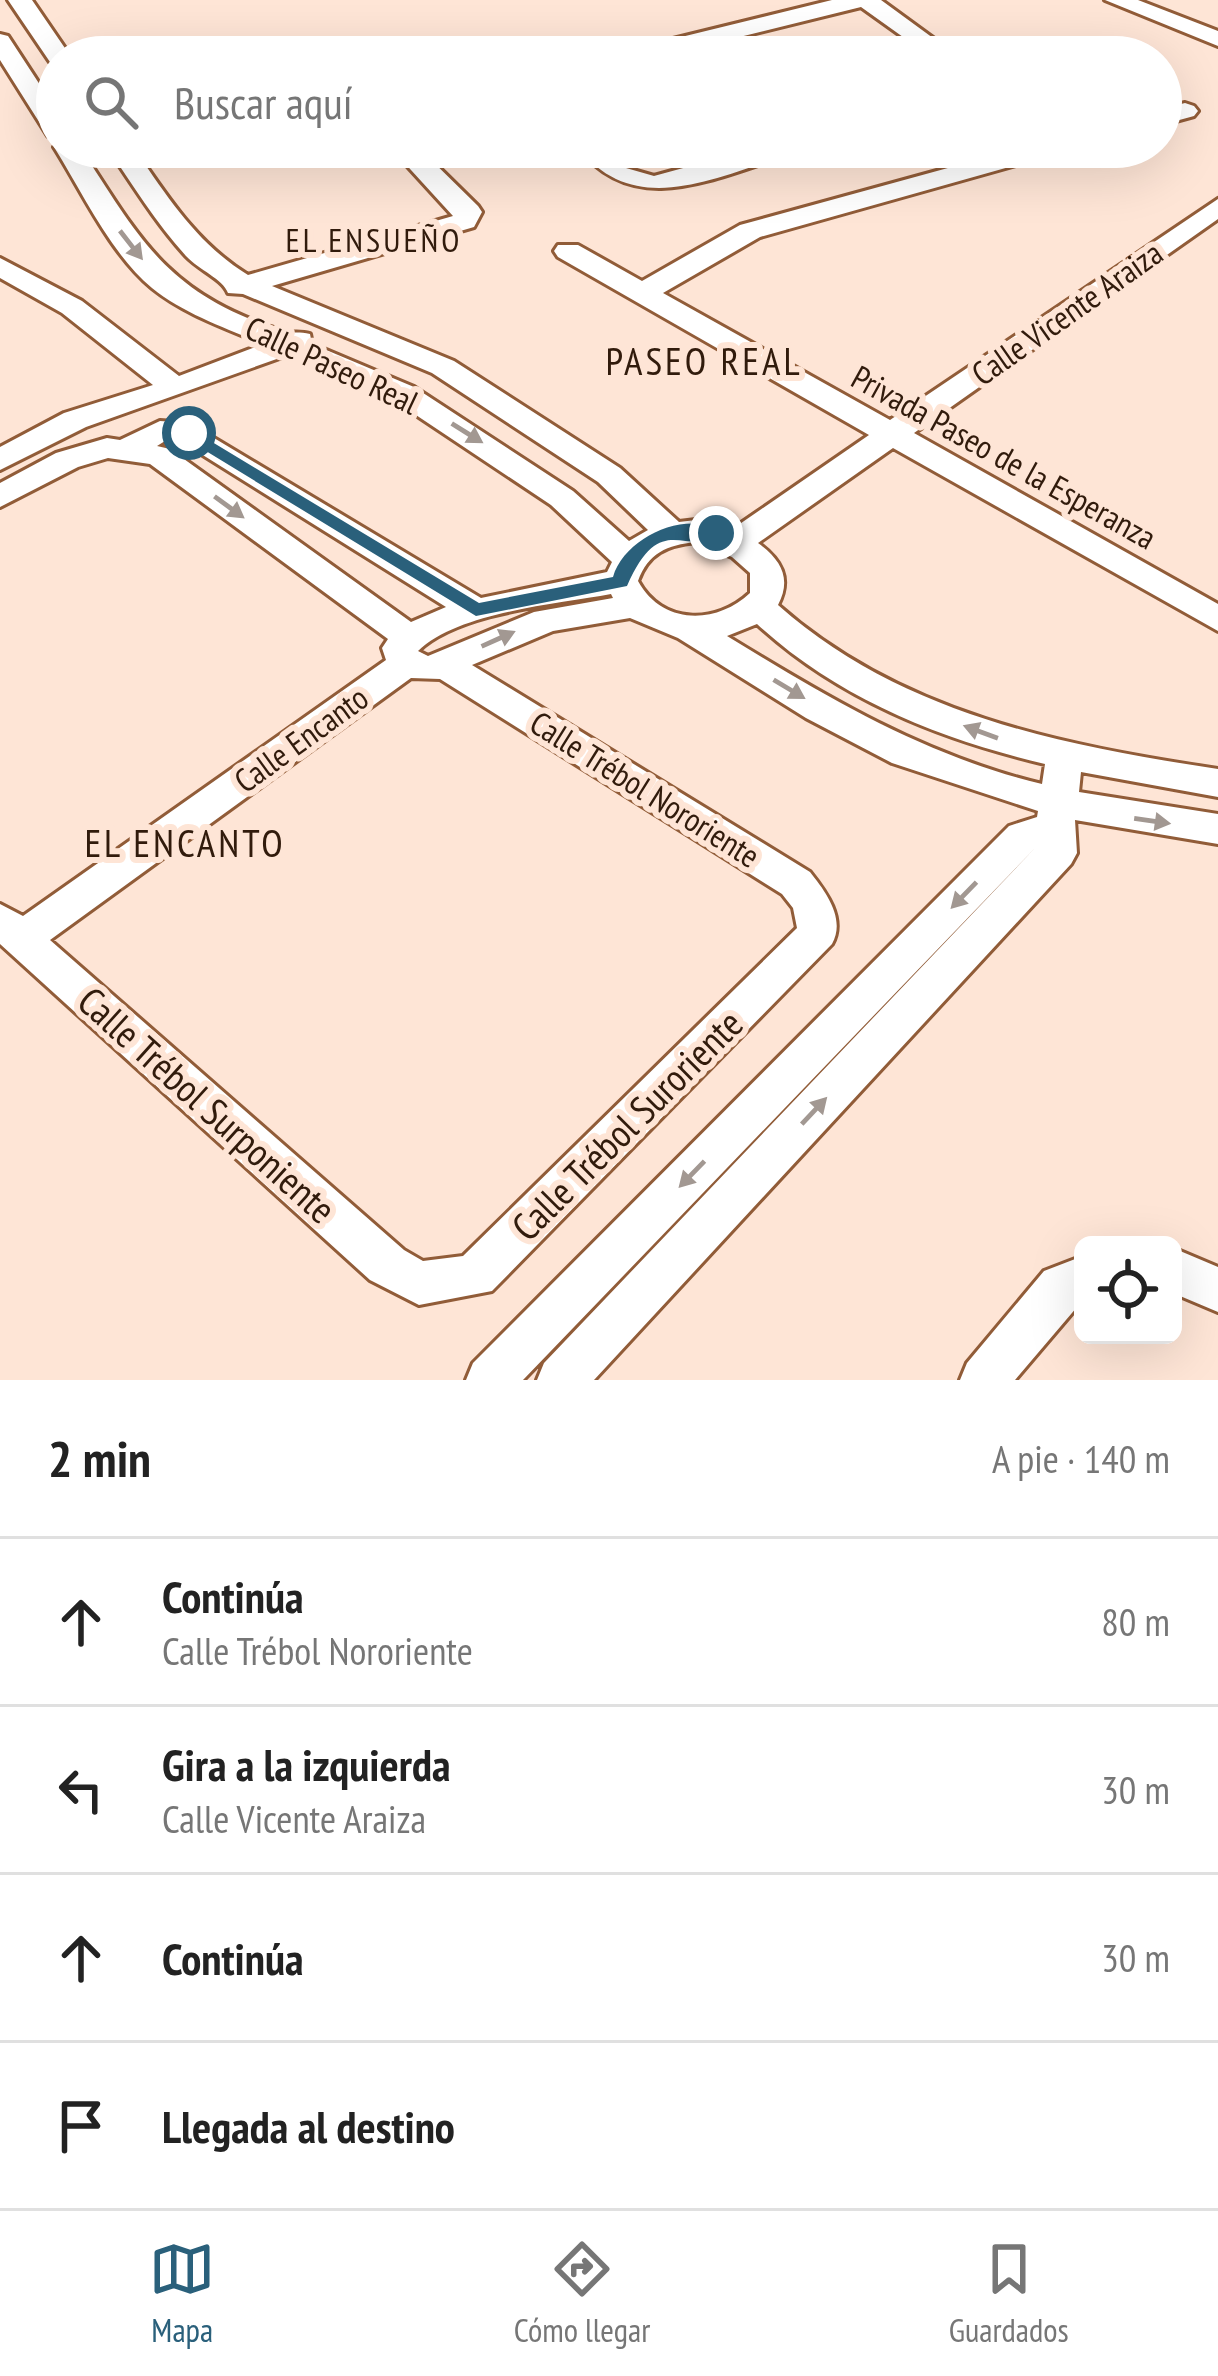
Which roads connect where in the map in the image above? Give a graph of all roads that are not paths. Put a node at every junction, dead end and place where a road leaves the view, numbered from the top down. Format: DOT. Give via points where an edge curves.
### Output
graph roads {
  1 [pos="20,0"];
  2 [pos="863,0"];
  3 [pos="1117,0"];
  4 [pos="44,36"];
  5 [pos="715,36"];
  6 [pos="916,36"];
  7 [pos="1218,39"];
  8 [pos="0,41"];
  9 [pos="36,98"];
  10 [pos="80,168"];
  11 [pos="134,168"];
  12 [pos="424,168"];
  13 [pos="611,168"];
  14 [pos="712,168"];
  15 [pos="977,168"];
  16 [pos="1218,207"];
  17 [pos="568,251"];
  18 [pos="0,266"];
  19 [pos="243,284"];
  20 [pos="642,293"];
  21 [pos="204,308"];
  22 [pos="343,323"];
  23 [pos="292,343"];
  24 [pos="175,388"];
  25 [pos="891,435"];
  26 [pos="130,448"];
  27 [pos="0,460"];
  28 [pos="0,497"];
  29 [pos="671,533"];
  30 [pos="738,542"];
  31 [pos="627,582"];
  32 [pos="758,606"];
  33 [pos="476,610"];
  34 [pos="1218,619"];
  35 [pos="689,628"];
  36 [pos="406,650"];
  37 [pos="445,665"];
  38 [pos="1064,759"];
  39 [pos="1218,783"];
  40 [pos="1057,815"];
  41 [pos="1218,830"];
  42 [pos="11,930"];
  43 [pos="818,933"];
  44 [pos="1182,1274"];
  45 [pos="1074,1281"];
  46 [pos="419,1283"];
  47 [pos="1218,1290"];
  48 [pos="490,1380"];
  49 [pos="561,1380"];
  50 [pos="983,1380"];
  1 -- 4 [label="street"];
  2 -- 5 [label="street"];
  2 -- 6 [label="street"];
  3 -- 7 [label="street"];
  8 -- 9 [label="street"];
  10 -- 21 [label="street, Calle Paseo Real, one-way" via="161,281"];
  11 -- 19 [label="street, Calle Paseo Real" via="176,229"];
  12 -- 19 [label="street" via="468,212 464,221"];
  13 -- 14 [label="street" via="654,184"];
  15 -- 20 [label="street" via="750,231"];
  16 -- 25 [label="street, Calle Vicente Araiza"];
  17 -- 20 [label="street, Privada Paseo de la Esperanza"];
  18 -- 24 [label="street" via="71,307"];
  19 -- 21 [label="street"];
  19 -- 22 [label="street, Calle Paseo Real"];
  20 -- 25 [label="street, Privada Paseo de la Esperanza"];
  21 -- 23 [label="street, Calle Paseo Real"];
  22 -- 23 [label="street"];
  22 -- 29 [label="street, Calle Paseo Real" via="443,368 536,425 609,475"];
  23 -- 24 [label="street"];
  23 -- 31 [label="street, Calle Paseo Real, one-way" via="403,393 562,498"];
  24 -- 27 [label="street" via="75,420"];
  25 -- 30 [label="street, Calle Vicente Araiza"];
  25 -- 34 [label="street, Privada Paseo de la Esperanza"];
  26 -- 28 [label="street" via="67,460"];
  26 -- 33 [label="street" via="160,431 189,433"];
  26 -- 36 [label="street, one-way" via="159,456"];
  29 -- 30 [label="street"];
  29 -- 31 [label="street" via="650,540"];
  30 -- 32 [label="street" via="768,575"];
  31 -- 33 [label="street"];
  31 -- 35 [label="street" via="653,620"];
  37 -- 31 [label="street, one-way"];
  32 -- 35 [label="street" via="727,625"];
  38 -- 32 [label="street, one-way" via="875,688 792,643"];
  33 -- 36 [label="street"];
  35 -- 40 [label="street, one-way" via="863,734"];
  36 -- 37 [label="street" via="431,669"];
  36 -- 42 [label="street, Calle Encanto"];
  37 -- 43 [label="street, Calle Trébol Nororiente" via="796,883 812,904"];
  38 -- 39 [label="street"];
  38 -- 40 [label="street"];
  40 -- 41 [label="street, one-way"];
  40 -- 48 [label="street, one-way" via="1023,836"];
  49 -- 40 [label="street, one-way" via="1057,853"];
  42 -- 46 [label="street, Calle Trébol Surponiente" via="387,1265"];
  43 -- 46 [label="street, Calle Trébol Suroriente" via="475,1276"];
  44 -- 47 [label="street"];
  45 -- 50 [label="street" via="1060,1286"];
}
